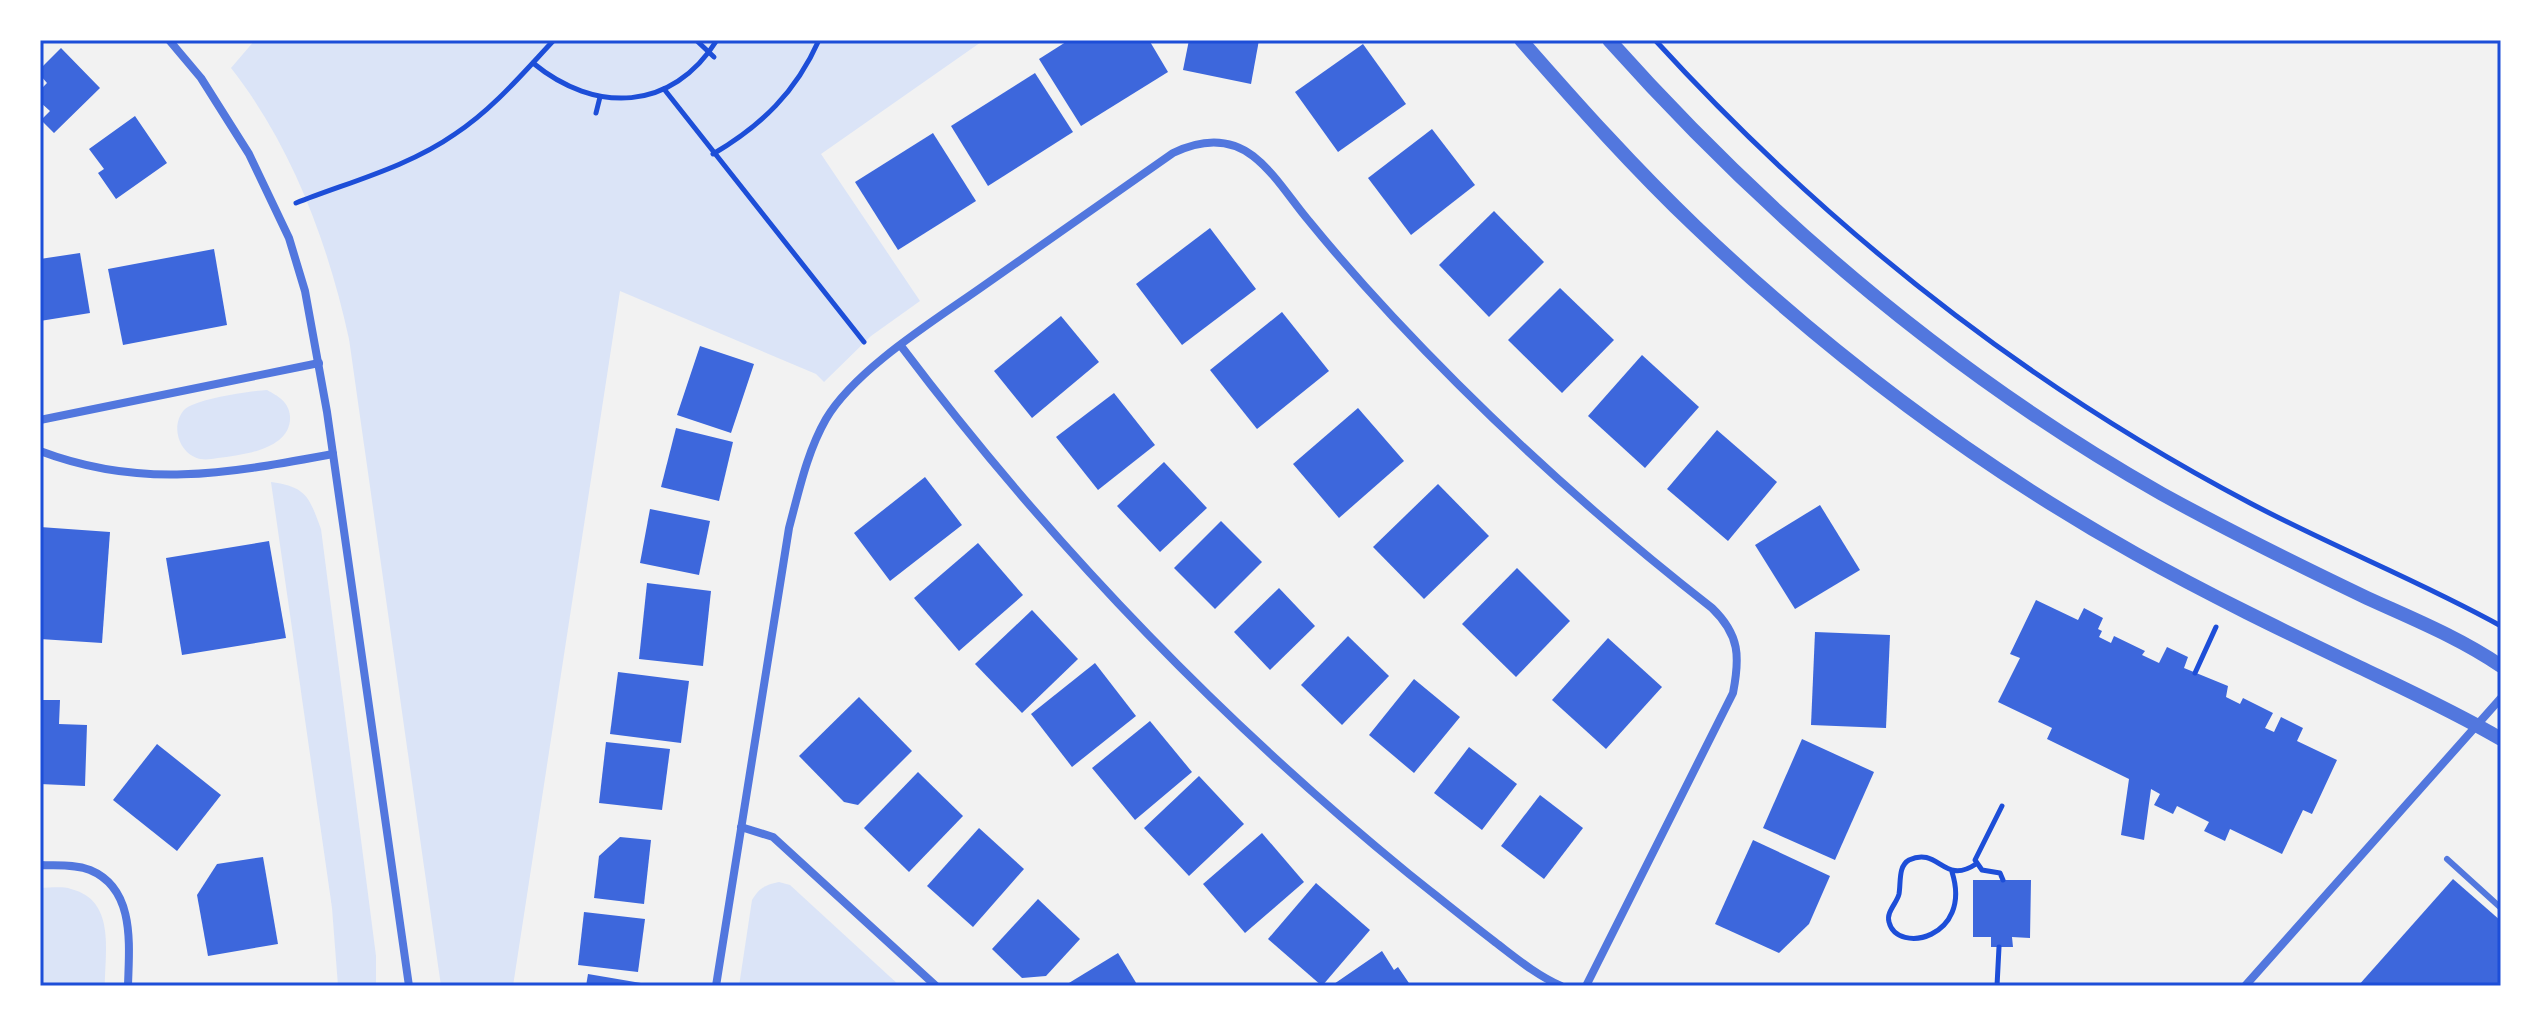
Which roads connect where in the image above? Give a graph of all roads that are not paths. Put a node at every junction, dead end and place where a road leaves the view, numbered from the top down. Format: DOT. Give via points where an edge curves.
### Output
graph roads {
  1 [pos="169,40"];
  2 [pos="1521,40"];
  3 [pos="1609,40"];
  4 [pos="901,346"];
  5 [pos="319,363"];
  6 [pos="40,420"];
  7 [pos="40,451"];
  8 [pos="333,454"];
  9 [pos="2501,666"];
  10 [pos="2501,698"];
  11 [pos="2476,725"];
  12 [pos="2501,739"];
  13 [pos="741,827"];
  14 [pos="2447,859"];
  15 [pos="40,865"];
  16 [pos="2501,908"];
  17 [pos="128,986"];
  18 [pos="406,986"];
  19 [pos="716,986"];
  20 [pos="936,986"];
  21 [pos="1561,986"];
  22 [pos="1586,986"];
  23 [pos="2245,986"];
  1 -- 5 [label="street" via="201,78 277,210 299,267"];
  2 -- 11 [label="street" via="1697,227 1799,320 1932,423 2144,559"];
  3 -- 9 [label="street" via="1692,130 1800,233 1967,366 2161,493 2302,567 2460,640"];
  4 -- 13 [label="street" via="839,401 802,476"];
  4 -- 21 [label="street" via="1051,529 1195,682 1370,842 1528,967"];
  4 -- 22 [label="street" via="1173,153 1220,142 1236,146 1264,166 1347,267 1480,408 1578,499 1712,608 1734,639 1738,655 1733,693"];
  5 -- 6 [label="street"];
  5 -- 8 [label="street"];
  7 -- 8 [label="street" via="108,471 197,475"];
  8 -- 18 [label="street"];
  10 -- 11 [label="street"];
  11 -- 12 [label="street"];
  11 -- 23 [label="street"];
  13 -- 19 [label="street"];
  13 -- 20 [label="street" via="773,837"];
  14 -- 16 [label="lane"];
  15 -- 17 [label="street" via="91,871 117,894 130,930"];
}
